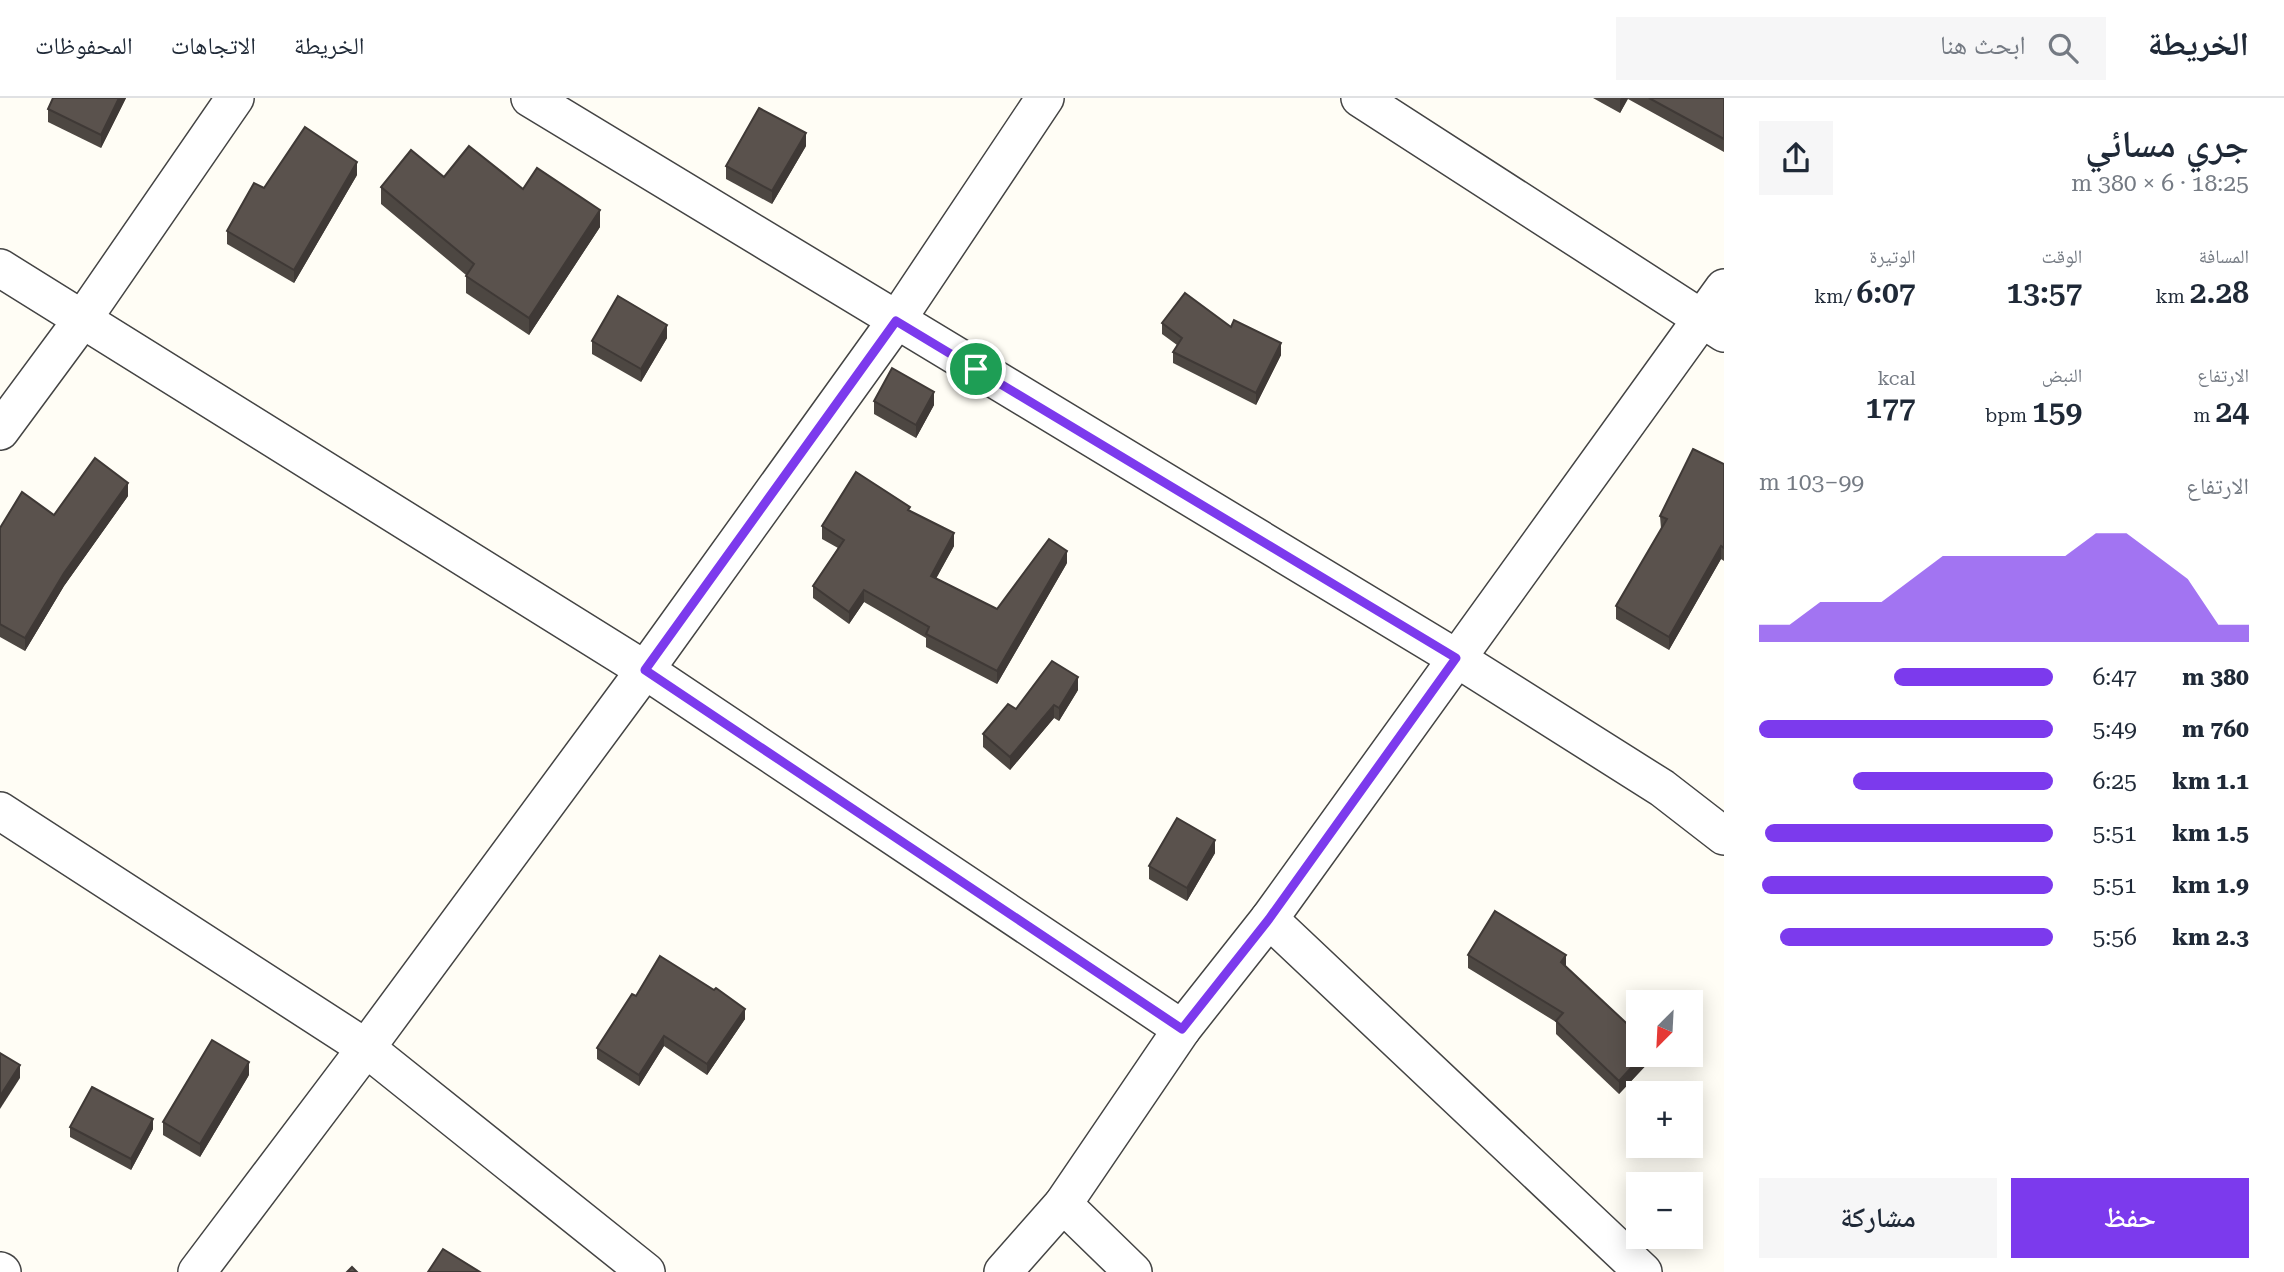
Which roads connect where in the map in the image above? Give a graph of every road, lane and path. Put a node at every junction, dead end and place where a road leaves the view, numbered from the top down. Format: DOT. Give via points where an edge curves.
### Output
graph roads {
  1 [pos="235,98"];
  2 [pos="530,98"];
  3 [pos="1045,98"];
  4 [pos="1360,98"];
  5 [pos="0,268"];
  6 [pos="1724,288"];
  7 [pos="82,320"];
  8 [pos="896,321"];
  9 [pos="1714,326"];
  10 [pos="0,431"];
  11 [pos="1456,658"];
  12 [pos="645,670"];
  13 [pos="0,811"];
  14 [pos="1724,836"];
  15 [pos="1269,919"];
  16 [pos="1182,1029"];
  17 [pos="366,1048"];
  18 [pos="1063,1204"];
  19 [pos="197,1272"];
  20 [pos="646,1272"];
  21 [pos="1003,1272"];
  22 [pos="1133,1272"];
  23 [pos="1643,1272"];
  1 -- 7 [label="street"];
  2 -- 8 [label="street"];
  3 -- 8 [label="street"];
  4 -- 9 [label="street"];
  5 -- 7 [label="street"];
  6 -- 9 [label="street"];
  7 -- 10 [label="street"];
  7 -- 12 [label="street"];
  8 -- 11 [label="street"];
  8 -- 12 [label="street"];
  9 -- 11 [label="street"];
  11 -- 14 [label="street" via="1662,788"];
  11 -- 15 [label="street"];
  12 -- 16 [label="street"];
  12 -- 17 [label="street"];
  13 -- 17 [label="street"];
  15 -- 16 [label="street"];
  15 -- 23 [label="street"];
  16 -- 18 [label="street"];
  17 -- 19 [label="street"];
  17 -- 20 [label="street"];
  18 -- 21 [label="street"];
  18 -- 22 [label="street"];
}
